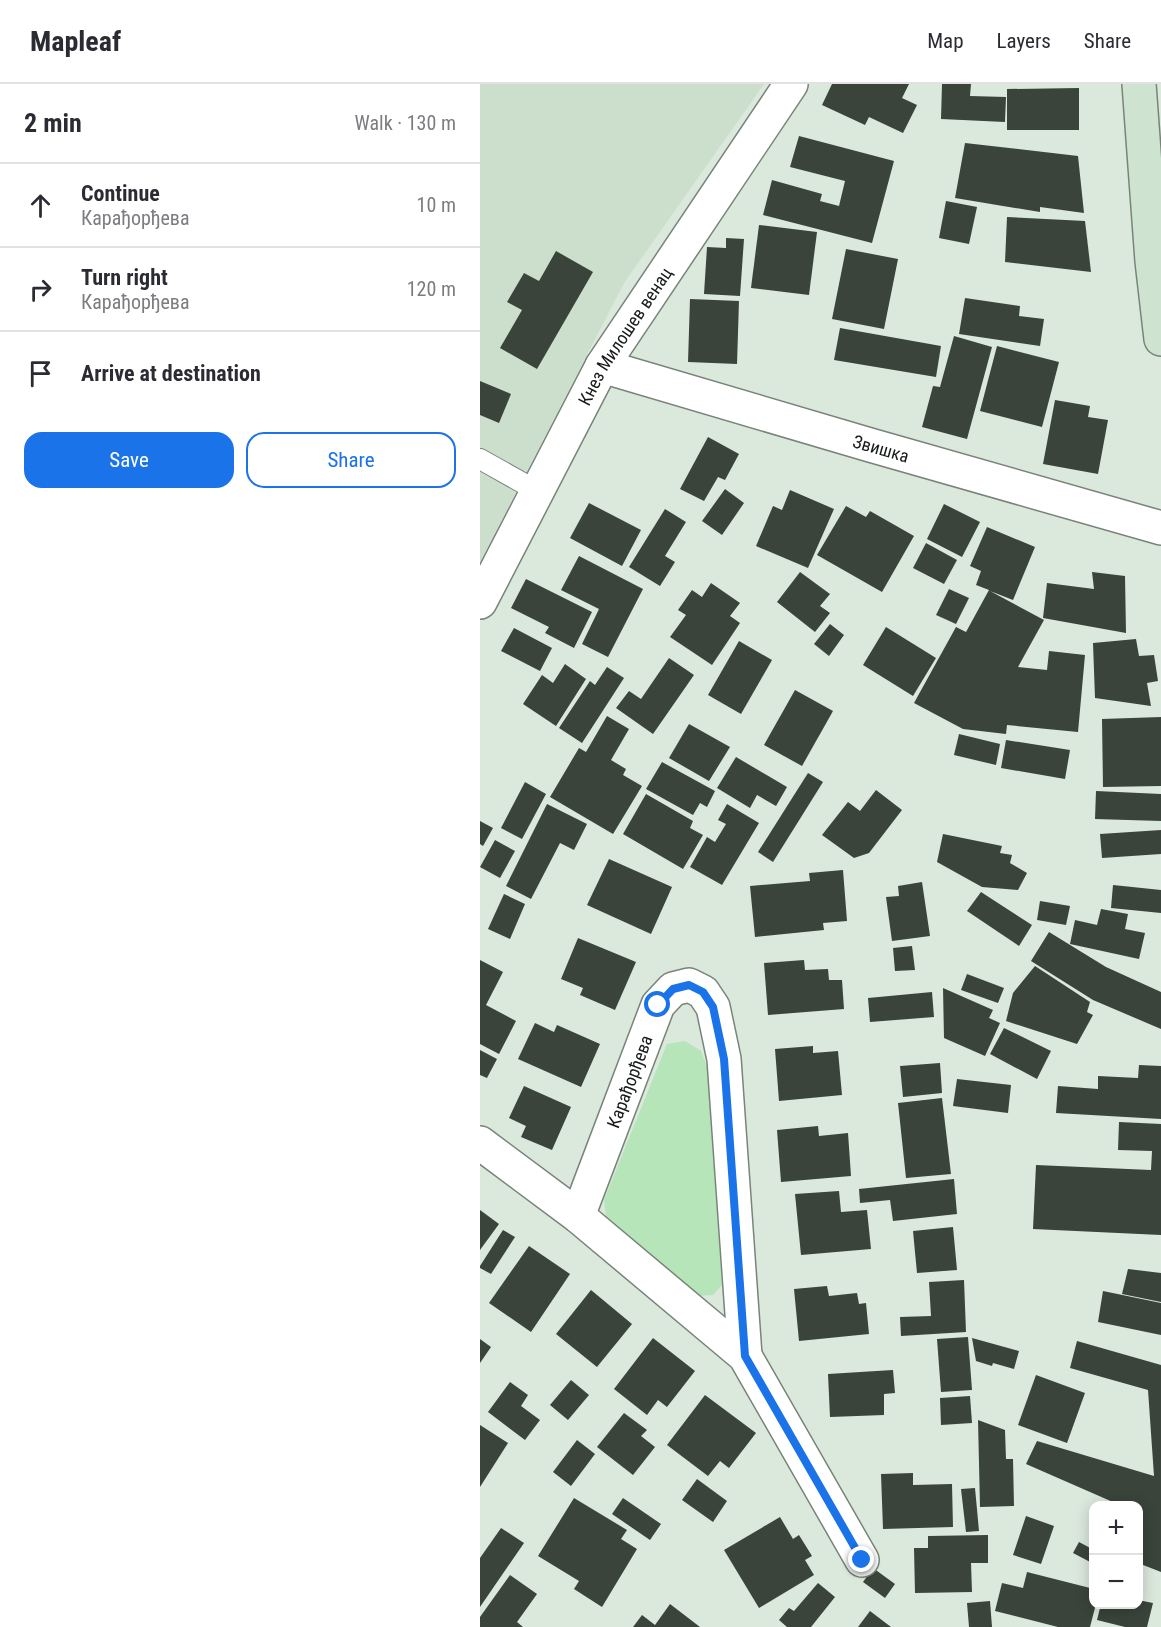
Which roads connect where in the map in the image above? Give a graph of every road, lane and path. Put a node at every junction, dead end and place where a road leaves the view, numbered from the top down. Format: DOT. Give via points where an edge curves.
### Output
graph roads {
  1 [pos="791,84"];
  2 [pos="1139,84"];
  3 [pos="1157,261"];
  4 [pos="1161,339"];
  5 [pos="602,366"];
  6 [pos="480,459"];
  7 [pos="537,491"];
  8 [pos="1161,528"];
  9 [pos="480,602"];
  10 [pos="480,1143"];
  11 [pos="578,1216"];
  12 [pos="745,1356"];
  13 [pos="862,1560"];
  1 -- 5 [label="street, Кнез Милошев венац"];
  2 -- 3 [label="main road"];
  3 -- 4 [label="main road"];
  5 -- 7 [label="street, Кнез Милошев венац"];
  5 -- 8 [label="street, Звишка"];
  6 -- 7 [label="lane"];
  7 -- 9 [label="street, Кнез Милошев венац"];
  10 -- 11 [label="street, Карађорђева"];
  11 -- 12 [label="street, Карађорђева"];
  11 -- 12 [label="street, Карађорђева" via="658,1005 673,989 689,985 703,992 713,1007 724,1059"];
  12 -- 13 [label="street, Карађорђева"];
}
